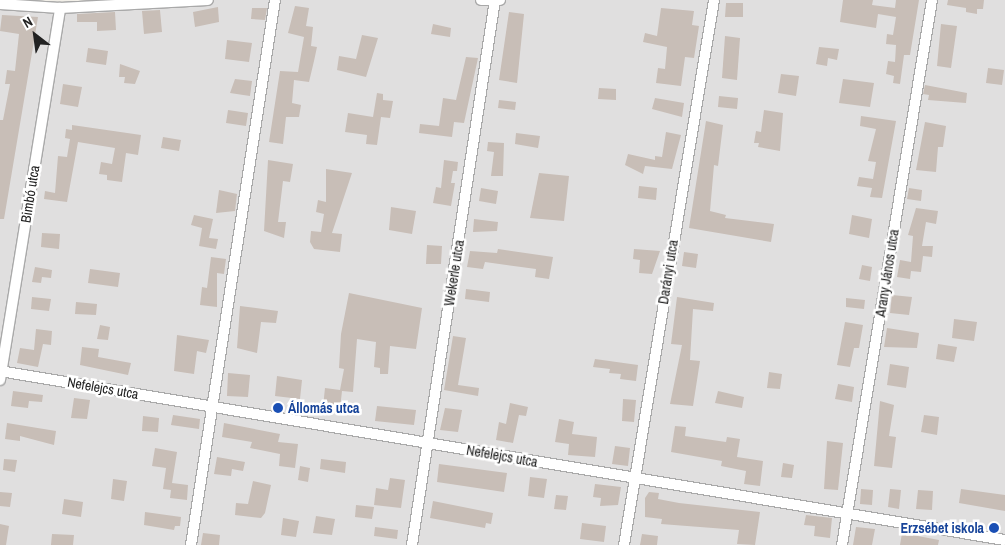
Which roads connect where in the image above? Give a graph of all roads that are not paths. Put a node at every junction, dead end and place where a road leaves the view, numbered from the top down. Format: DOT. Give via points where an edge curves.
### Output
graph roads {
  1 [pos="208,0"];
  2 [pos="275,0"];
  3 [pos="481,0"];
  4 [pos="495,0"];
  5 [pos="500,0"];
  6 [pos="714,0"];
  7 [pos="932,0"];
  8 [pos="0,4"];
  9 [pos="60,8"];
  10 [pos="0,374"];
  11 [pos="213,407"];
  12 [pos="428,444"];
  13 [pos="634,479"];
  14 [pos="847,515"];
  15 [pos="1005,540"];
  16 [pos="191,545"];
  17 [pos="412,545"];
  18 [pos="624,545"];
  19 [pos="842,545"];
  1 -- 9 [label="street"];
  2 -- 11 [label="street"];
  3 -- 4 [label="street"];
  4 -- 5 [label="street"];
  4 -- 12 [label="street, Wekerle utca"];
  6 -- 13 [label="street, Darányi utca"];
  7 -- 14 [label="street, Arany János utca"];
  8 -- 9 [label="street"];
  9 -- 10 [label="street, Bimbó utca"];
  10 -- 11 [label="street, Nefelejcs utca"];
  11 -- 12 [label="street, Nefelejcs utca"];
  11 -- 16 [label="street"];
  12 -- 13 [label="street, Nefelejcs utca"];
  12 -- 17 [label="street, Wekerle utca"];
  13 -- 14 [label="street, Nefelejcs utca"];
  13 -- 18 [label="street, Darányi utca"];
  14 -- 15 [label="street, Nefelejcs utca"];
  14 -- 19 [label="street, Arany János utca"];
}
